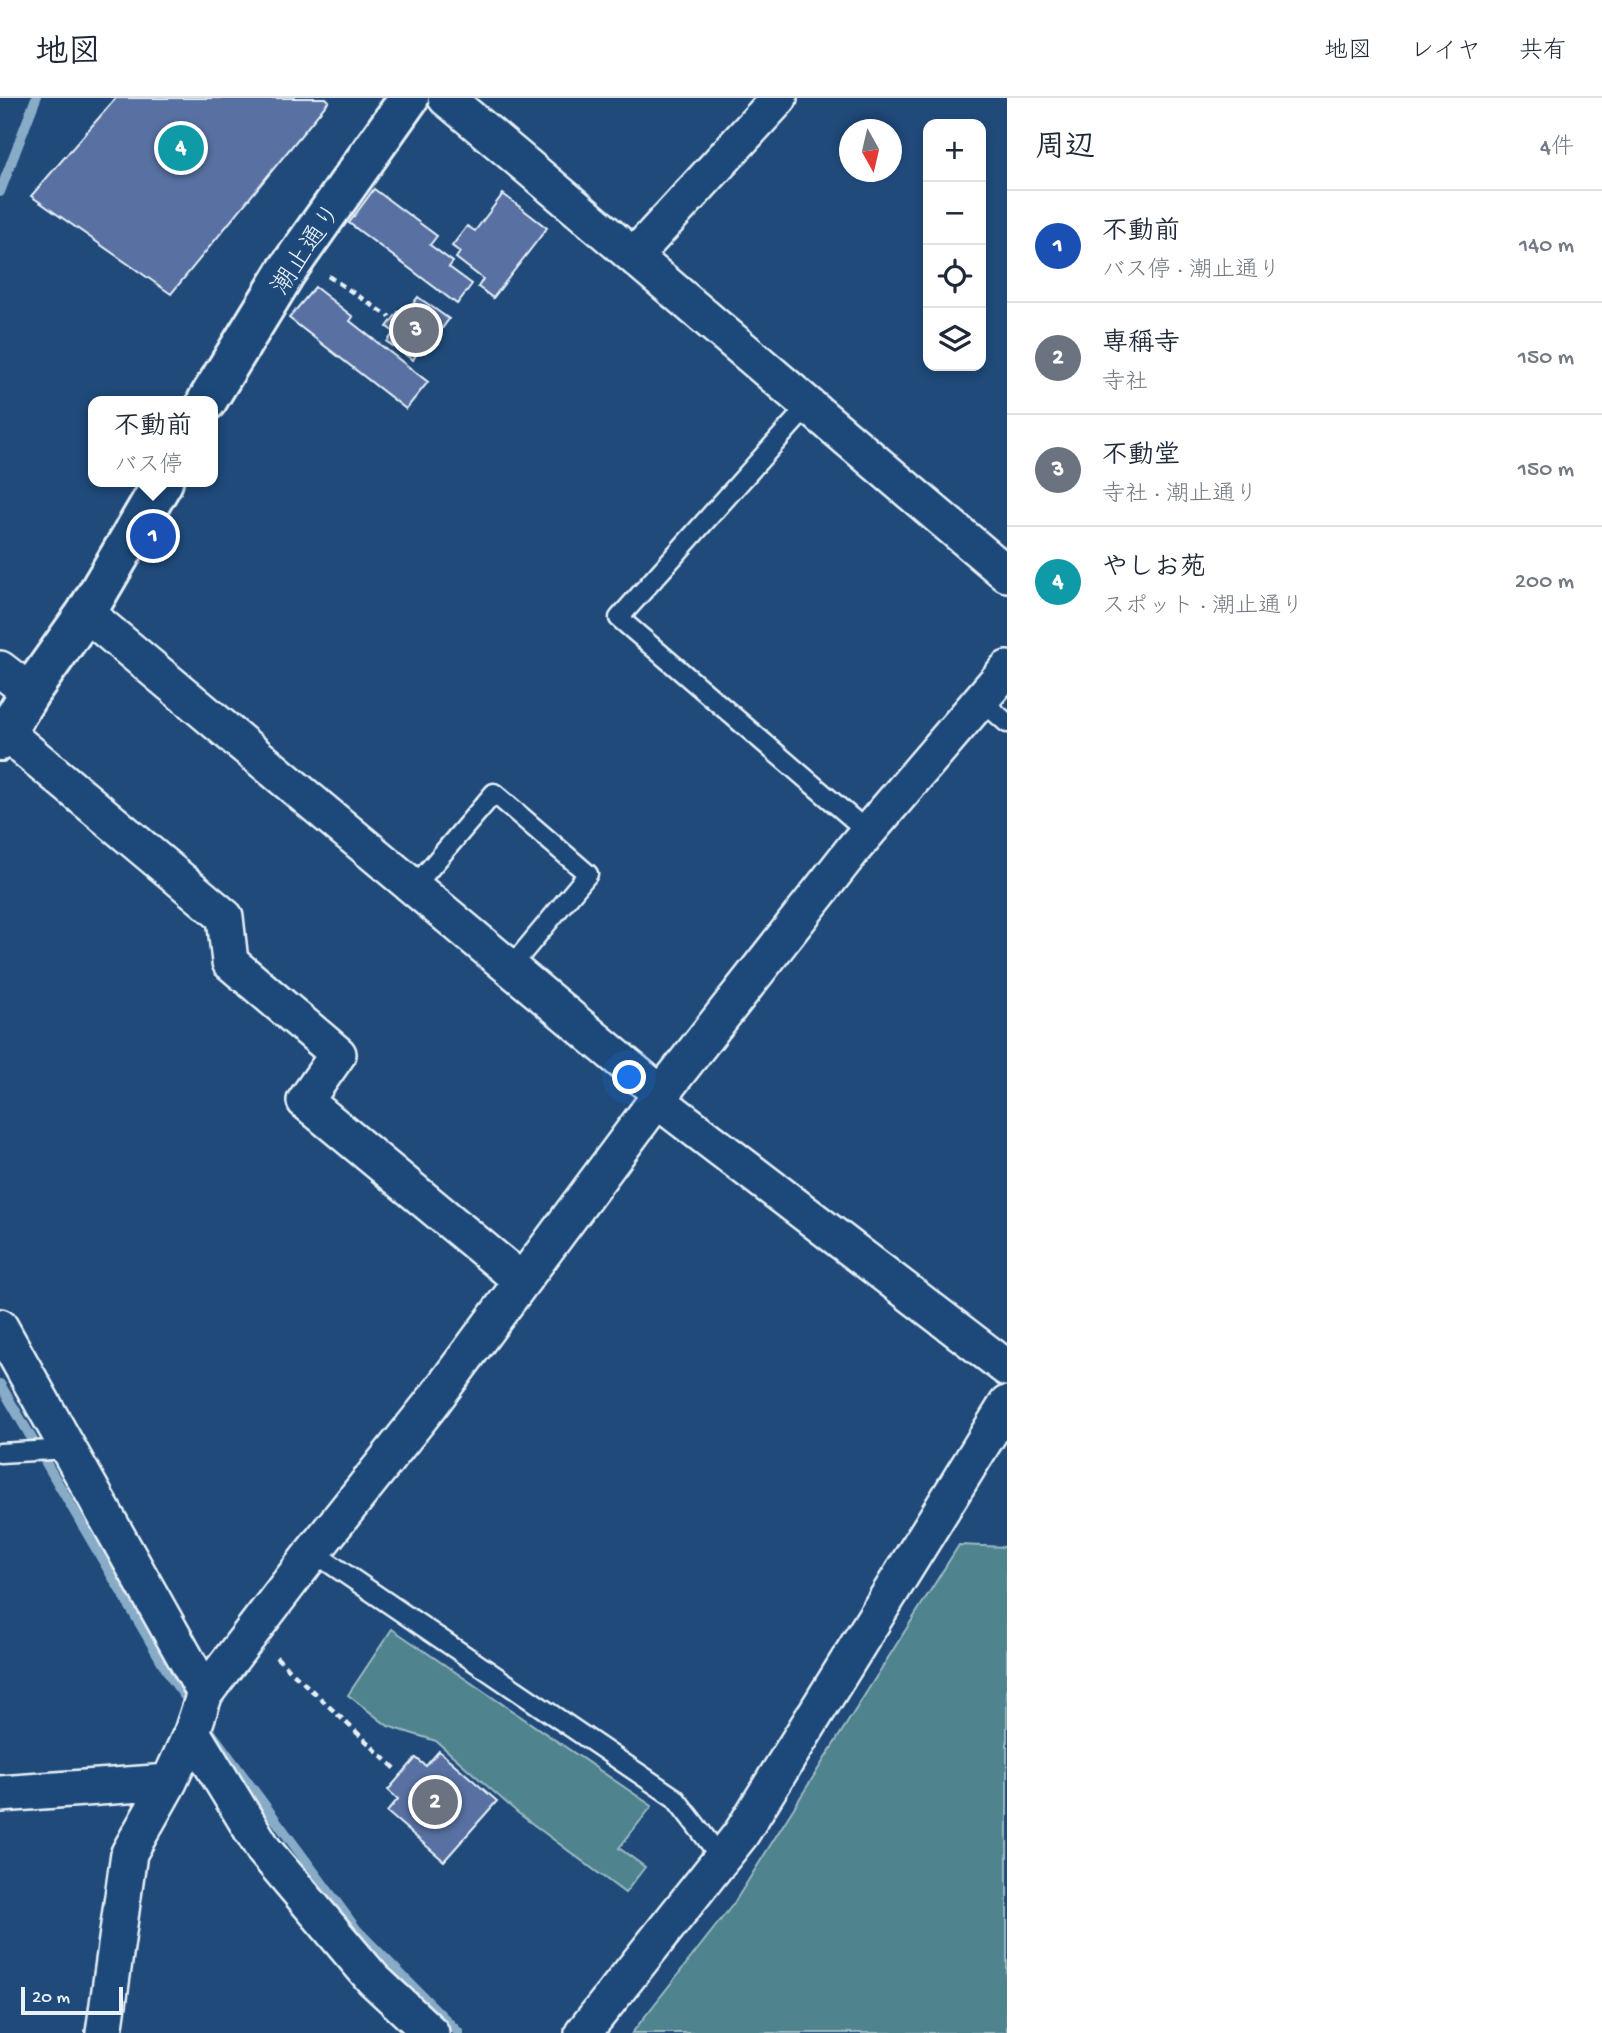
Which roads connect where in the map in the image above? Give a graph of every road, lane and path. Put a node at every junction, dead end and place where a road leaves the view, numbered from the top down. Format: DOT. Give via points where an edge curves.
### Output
graph roads {
  1 [pos="409,98"];
  2 [pos="446,98"];
  3 [pos="779,98"];
  4 [pos="635,255"];
  5 [pos="298,256"];
  6 [pos="390,317"];
  7 [pos="210,396"];
  8 [pos="808,406"];
  9 [pos="160,487"];
  10 [pos="1007,574"];
  11 [pos="86,613"];
  12 [pos="1007,668"];
  13 [pos="0,669"];
  14 [pos="30,692"];
  15 [pos="981,700"];
  16 [pos="1007,723"];
  17 [pos="3,737"];
  18 [pos="868,831"];
  19 [pos="414,887"];
  20 [pos="510,968"];
  21 [pos="659,1097"];
  22 [pos="522,1281"];
  23 [pos="0,1327"];
  24 [pos="1007,1368"];
  25 [pos="1007,1404"];
  26 [pos="68,1449"];
  27 [pos="0,1452"];
  28 [pos="313,1552"];
  29 [pos="274,1655"];
  30 [pos="205,1693"];
  31 [pos="192,1732"];
  32 [pos="398,1771"];
  33 [pos="169,1782"];
  34 [pos="0,1794"];
  35 [pos="722,1858"];
  36 [pos="104,2033"];
  37 [pos="431,2033"];
  38 [pos="583,2033"];
  1 -- 5 [label="street, 潮止通り"];
  2 -- 4 [label="street"];
  3 -- 4 [label="street"];
  4 -- 8 [label="street"];
  5 -- 6 [label="path"];
  5 -- 7 [label="street, 潮止通り"];
  8 -- 10 [label="street"];
  8 -- 18 [label="lane" via="619,618"];
  9 -- 11 [label="street"];
  11 -- 14 [label="street"];
  11 -- 19 [label="street"];
  12 -- 15 [label="street"];
  13 -- 14 [label="street"];
  14 -- 17 [label="street"];
  15 -- 16 [label="lane"];
  15 -- 18 [label="street"];
  17 -- 22 [label="street" via="225,917 230,962 338,1054 305,1101"];
  18 -- 21 [label="street"];
  19 -- 20 [label="street"];
  19 -- 20 [label="lane" via="494,793 588,874"];
  20 -- 21 [label="street"];
  21 -- 22 [label="street"];
  21 -- 24 [label="street"];
  22 -- 28 [label="street"];
  23 -- 26 [label="street"];
  25 -- 35 [label="street"];
  26 -- 27 [label="lane"];
  26 -- 30 [label="street"];
  28 -- 30 [label="street"];
  28 -- 35 [label="lane" via="675,1798"];
  29 -- 32 [label="path"];
  30 -- 31 [label="street"];
  31 -- 33 [label="street"];
  31 -- 37 [label="street" via="264,1850 373,1979"];
  33 -- 34 [label="street"];
  33 -- 36 [label="street" via="129,1853"];
  35 -- 38 [label="street"];
}
